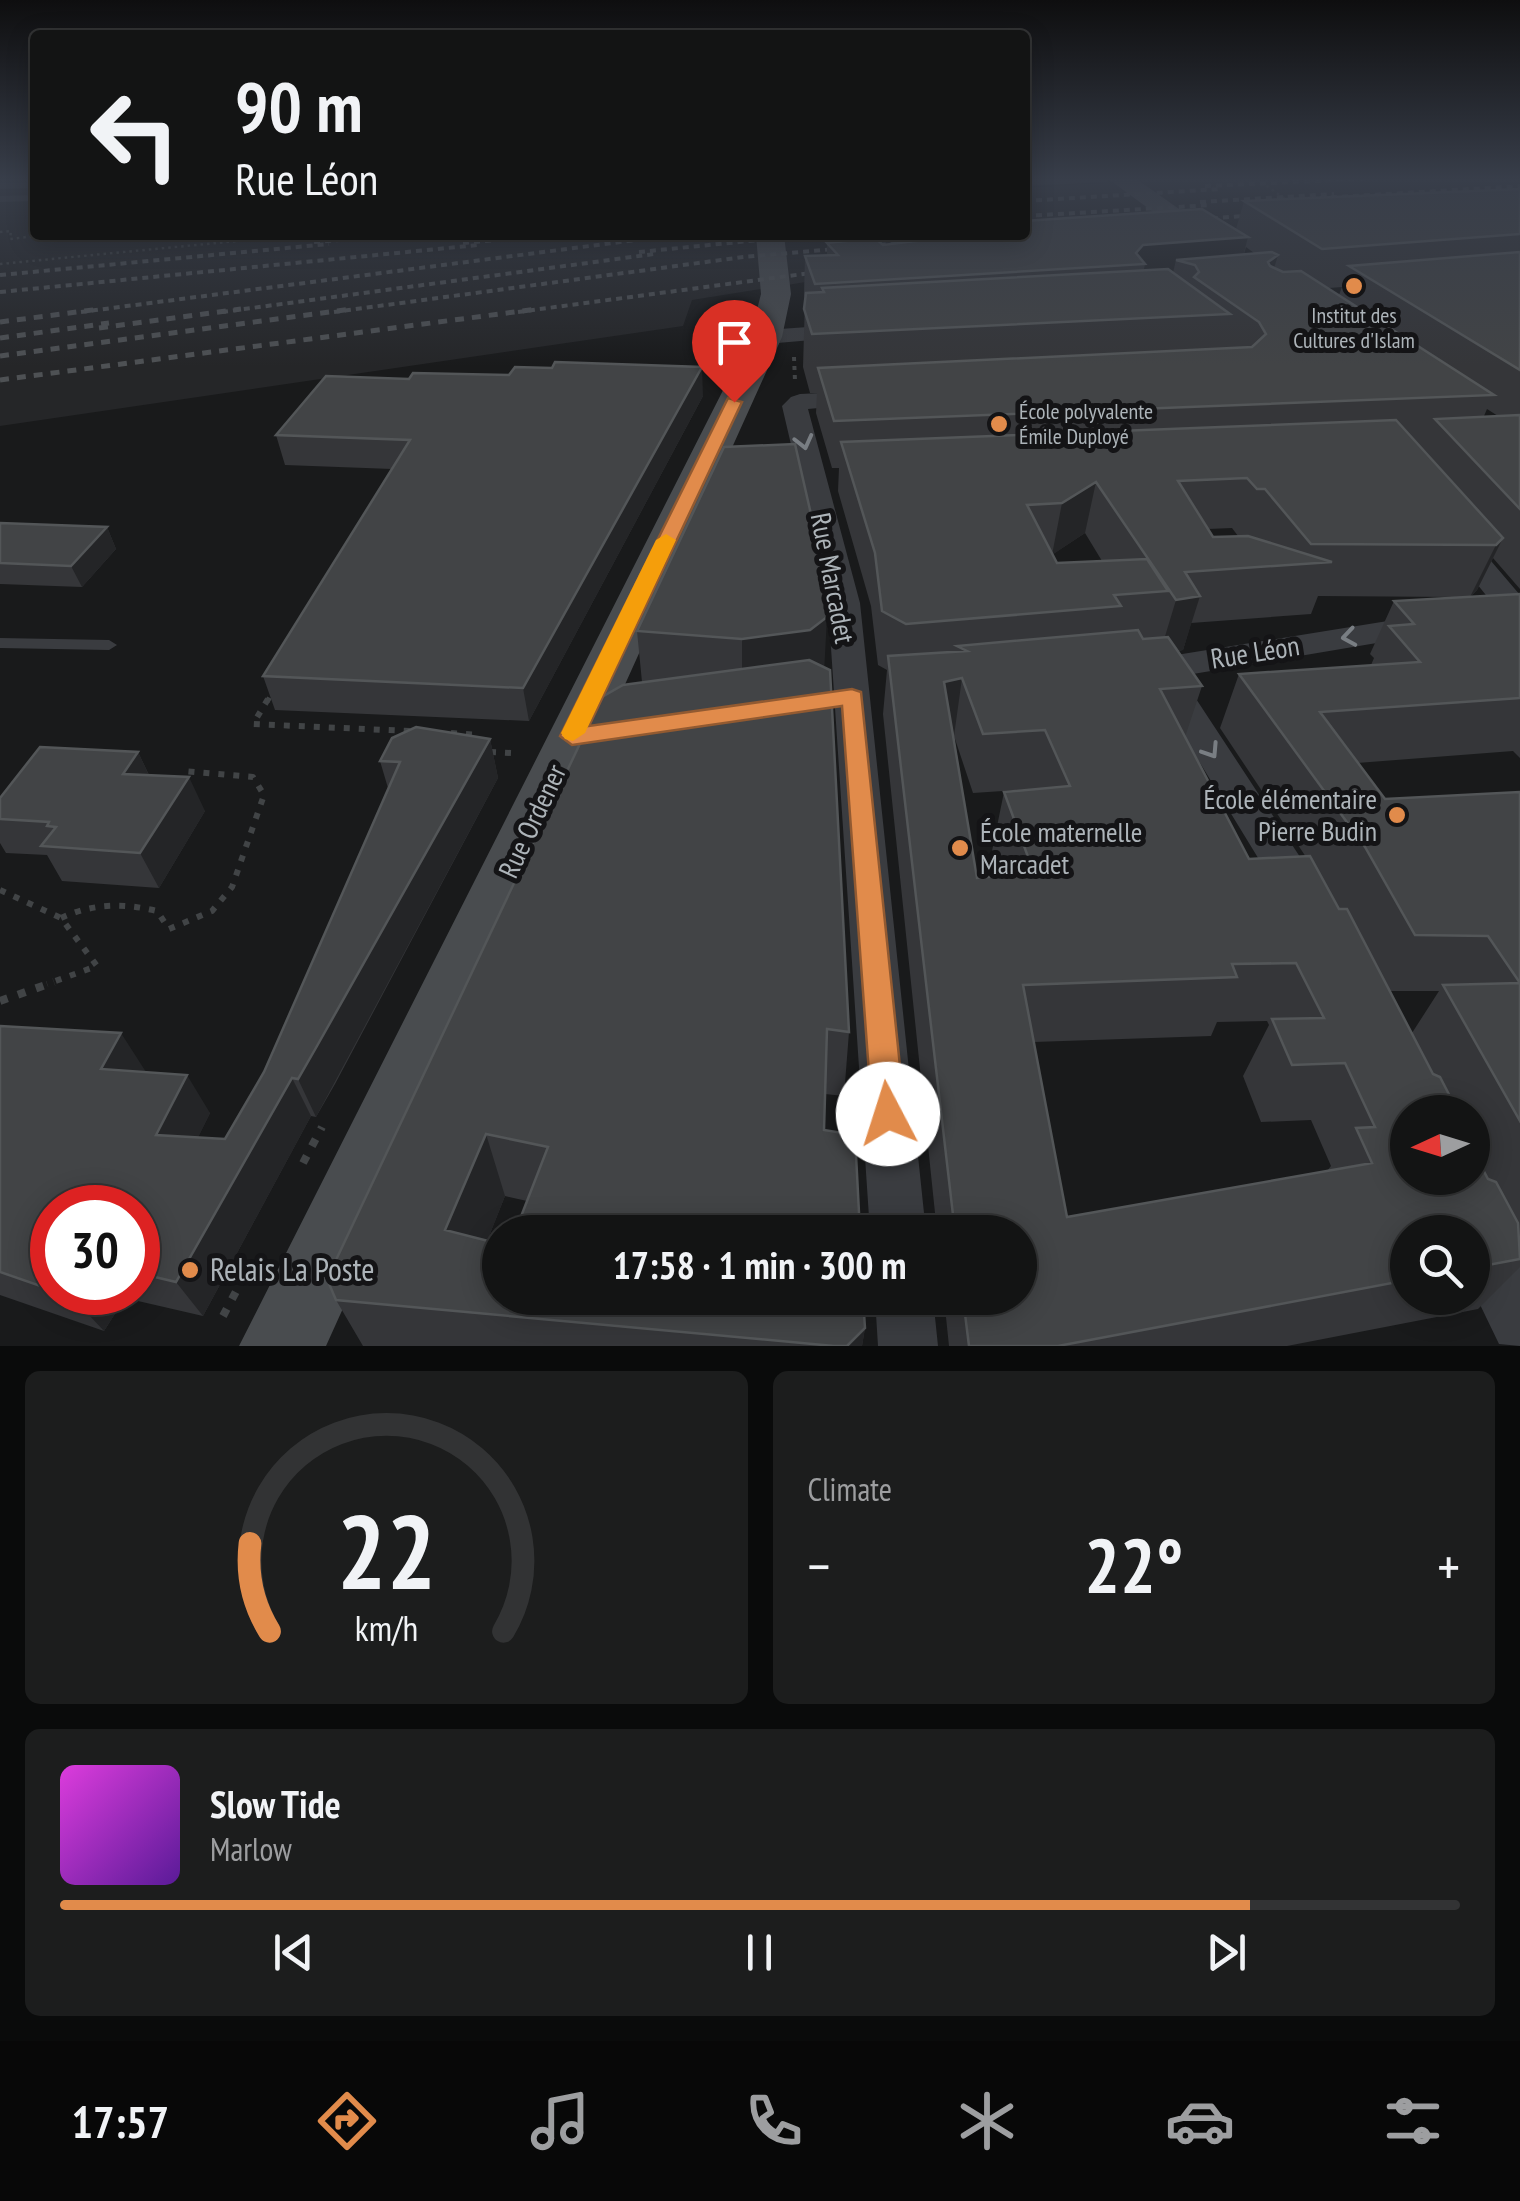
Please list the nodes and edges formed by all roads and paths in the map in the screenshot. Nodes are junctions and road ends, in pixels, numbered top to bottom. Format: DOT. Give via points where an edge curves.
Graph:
graph roads {
  1 [pos="240,241"];
  2 [pos="771,241"];
  3 [pos="1211,241"];
  4 [pos="0,264"];
  5 [pos="1244,264"];
  6 [pos="779,327"];
  7 [pos="872,330"];
  8 [pos="883,398"];
  9 [pos="796,403"];
  10 [pos="1443,524"];
  11 [pos="1518,612"];
  12 [pos="0,643"];
  13 [pos="109,645"];
  14 [pos="1158,669"];
  15 [pos="1098,676"];
  16 [pos="273,691"];
  17 [pos="422,732"];
  18 [pos="441,733"];
  19 [pos="512,753"];
  20 [pos="184,771"];
  21 [pos="0,890"];
  22 [pos="61,918"];
  23 [pos="1326,936"];
  24 [pos="0,1002"];
  25 [pos="322,1127"];
  26 [pos="303,1163"];
  27 [pos="1456,1195"];
  28 [pos="897,1215"];
  29 [pos="247,1271"];
  30 [pos="905,1315"];
  31 [pos="224,1316"];
  32 [pos="1520,1323"];
  33 [pos="282,1346"];
  34 [pos="908,1346"];
  1 -- 4 [label="path"];
  2 -- 6 [label="main road"];
  3 -- 5 [label="main road"];
  6 -- 7 [label="street"];
  6 -- 9 [label="path"];
  6 -- 33 [label="main road, Rue Ordener" via="598,733"];
  8 -- 9 [label="street"];
  9 -- 28 [label="street, Rue Marcadet, one-way" via="844,604"];
  10 -- 11 [label="street"];
  11 -- 14 [label="street, Rue Léon, one-way"];
  12 -- 13 [label="lane"];
  14 -- 15 [label="street, Rue Léon"];
  14 -- 23 [label="street, one-way"];
  16 -- 17 [label="path" via="253,724"];
  18 -- 19 [label="path" via="478,735 474,749"];
  20 -- 22 [label="path" via="253,777 264,795 232,887 212,910 170,929 157,910 123,902 85,906"];
  21 -- 22 [label="path"];
  22 -- 24 [label="path" via="97,966"];
  25 -- 26 [label="path"];
  27 -- 32 [label="street"];
  29 -- 31 [label="path"];
  30 -- 34 [label="street"];
}
